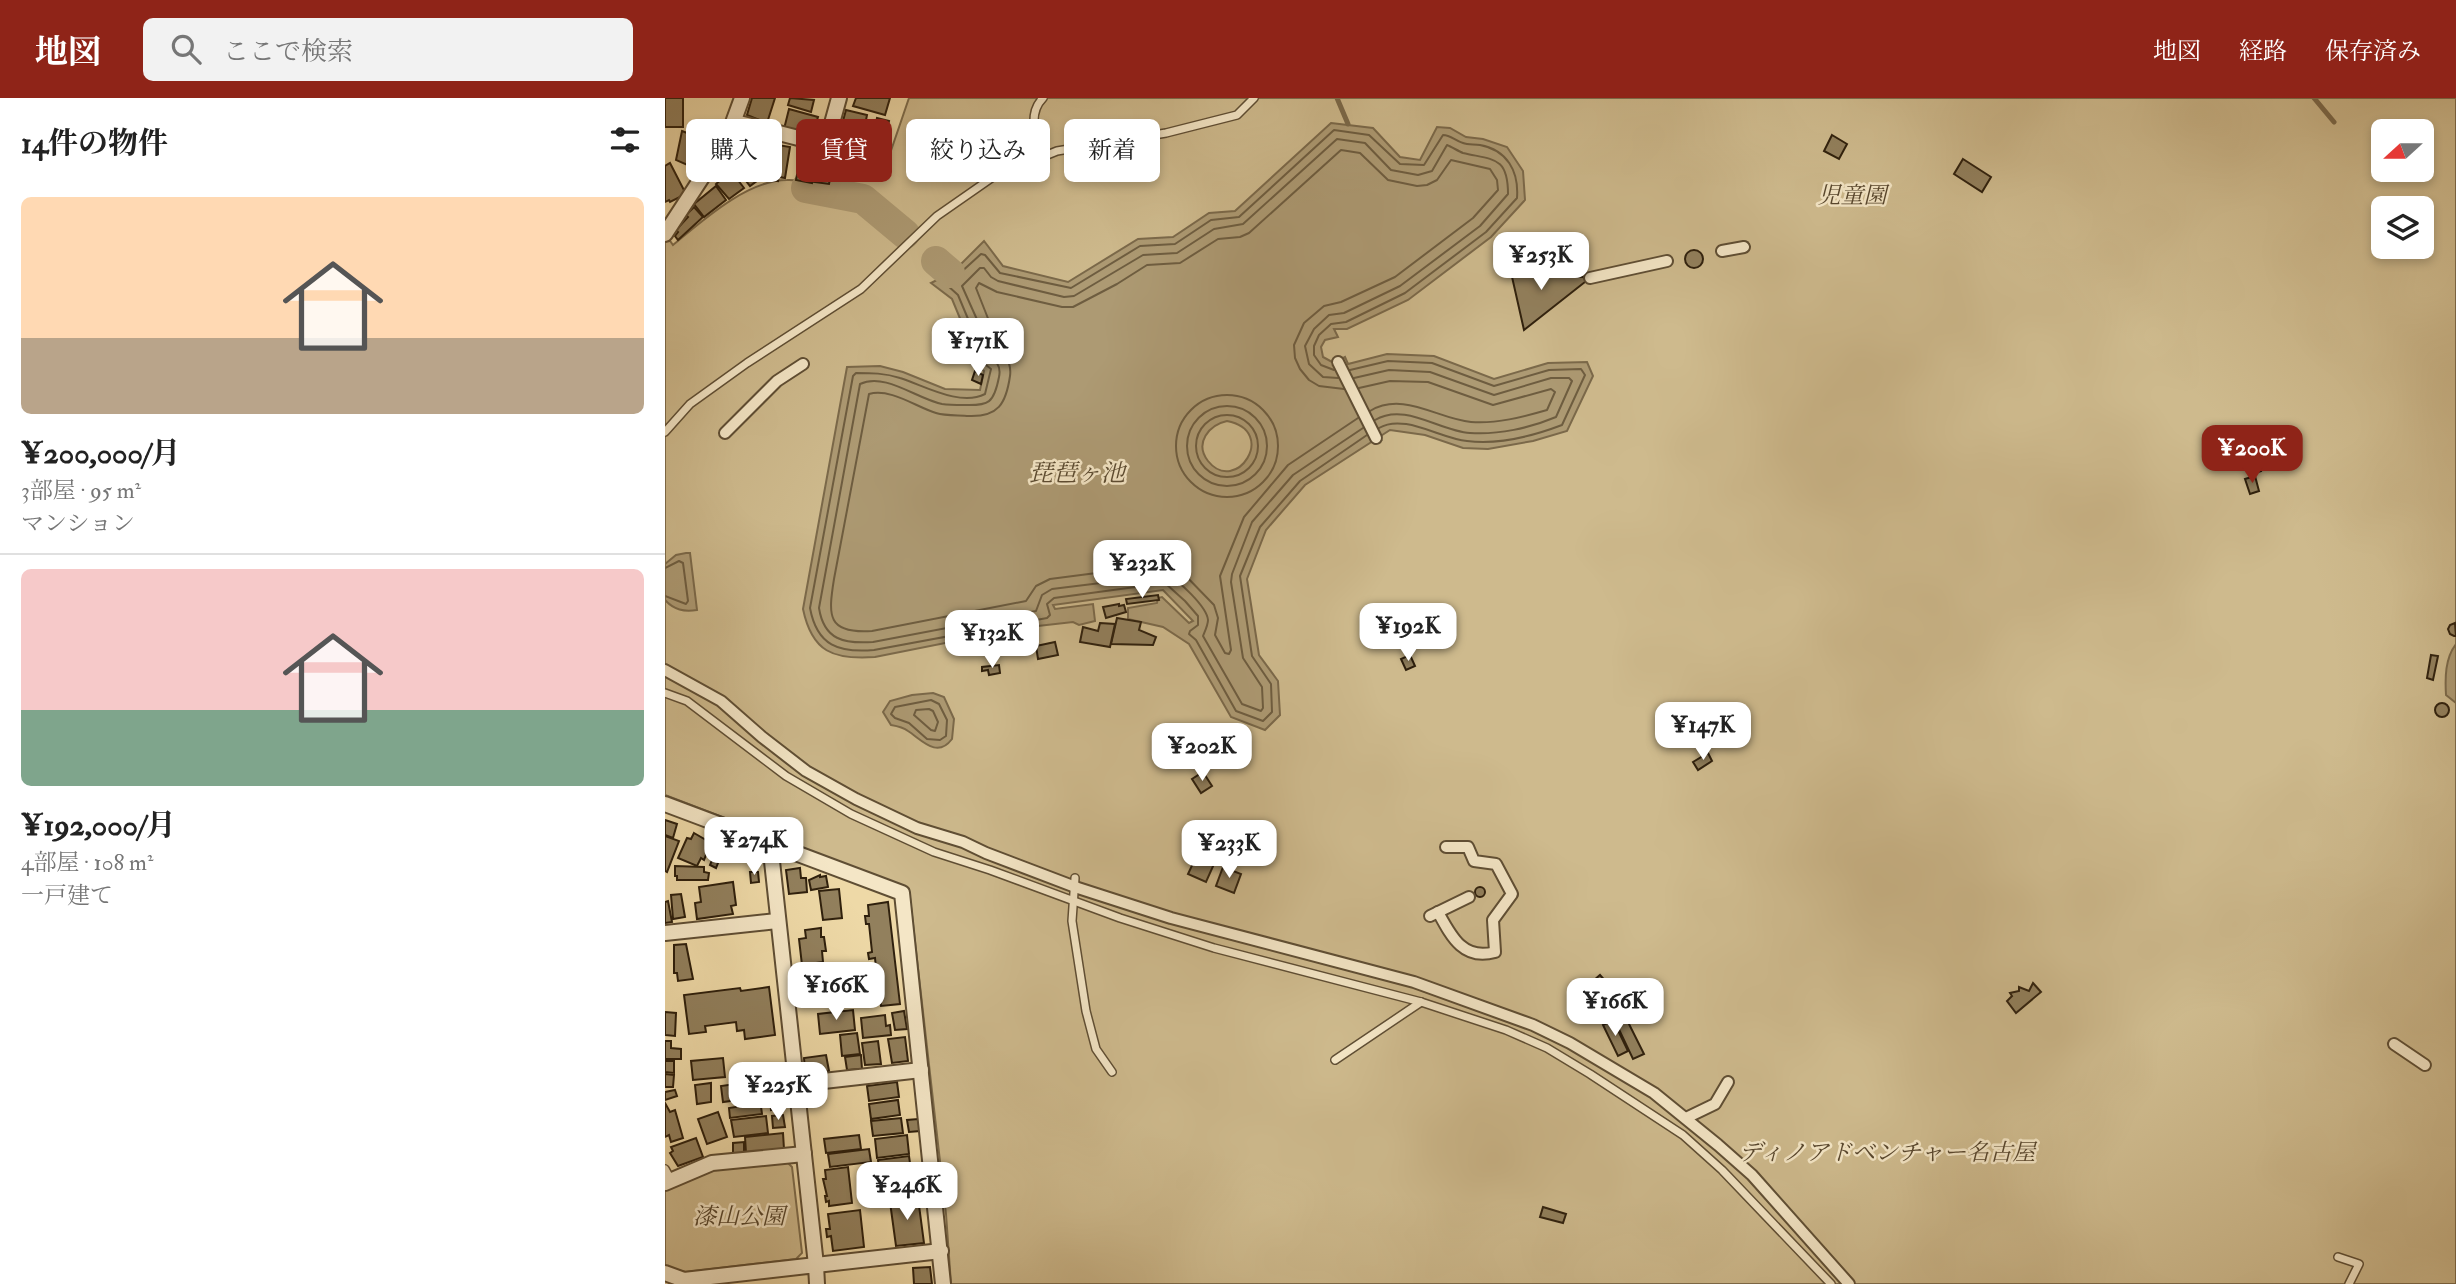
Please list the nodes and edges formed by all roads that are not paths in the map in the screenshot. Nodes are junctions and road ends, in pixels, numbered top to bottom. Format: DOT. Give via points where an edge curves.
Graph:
graph roads {
  1 [pos="742,98"];
  2 [pos="839,98"];
  3 [pos="1043,98"];
  4 [pos="1254,98"];
  5 [pos="736,119"];
  6 [pos="1033,119"];
  7 [pos="782,134"];
  8 [pos="1050,154"];
  9 [pos="699,182"];
  10 [pos="986,182"];
  11 [pos="665,233"];
  12 [pos="1744,247"];
  13 [pos="1722,251"];
  14 [pos="1667,261"];
  15 [pos="1590,278"];
  16 [pos="1338,362"];
  17 [pos="803,364"];
  18 [pos="665,432"];
  19 [pos="725,433"];
  20 [pos="1375,439"];
  21 [pos="665,670"];
  22 [pos="665,693"];
  23 [pos="665,804"];
  24 [pos="971,843"];
  25 [pos="770,844"];
  26 [pos="1446,847"];
  27 [pos="965,862"];
  28 [pos="1075,882"];
  29 [pos="1469,897"];
  30 [pos="1073,901"];
  31 [pos="777,921"];
  32 [pos="665,933"];
  33 [pos="1421,1002"];
  34 [pos="2393,1044"];
  35 [pos="1335,1060"];
  36 [pos="2425,1065"];
  37 [pos="921,1070"];
  38 [pos="1112,1072"];
  39 [pos="1728,1082"];
  40 [pos="797,1084"];
  41 [pos="1686,1118"];
  42 [pos="804,1154"];
  43 [pos="667,1177"];
  44 [pos="941,1251"];
  45 [pos="2338,1256"];
  46 [pos="816,1265"];
  47 [pos="665,1273"];
  48 [pos="684,1282"];
  49 [pos="817,1284"];
  50 [pos="943,1284"];
  51 [pos="1831,1284"];
  52 [pos="1849,1284"];
  53 [pos="2349,1284"];
  1 -- 5 [label="street"];
  2 -- 7 [label="street" via="826,145"];
  3 -- 6 [label="lane"];
  4 -- 8 [label="lane" via="1237,115"];
  9 -- 11 [label="street"];
  10 -- 18 [label="lane" via="937,216 861,289 690,404"];
  12 -- 13 [label="street"];
  14 -- 15 [label="street"];
  16 -- 20 [label="street"];
  17 -- 19 [label="street" via="777,381"];
  21 -- 24 [label="street" via="721,701 806,771 917,828"];
  22 -- 27 [label="lane" via="687,701 786,776 851,814"];
  23 -- 25 [label="street"];
  24 -- 27 [label="lane"];
  24 -- 28 [label="street"];
  25 -- 31 [label="street"];
  25 -- 37 [label="street" via="902,893"];
  26 -- 29 [label="street" via="1468,847 1474,861 1496,864 1512,894 1493,920 1495,952 1483,956 1468,950 1453,940 1434,914"];
  27 -- 30 [label="lane"];
  28 -- 30 [label="lane"];
  28 -- 41 [label="street" via="1171,918 1480,1004 1570,1043 1654,1093"];
  30 -- 33 [label="lane" via="1214,948"];
  30 -- 38 [label="lane" via="1086,1011 1096,1049"];
  31 -- 32 [label="street"];
  31 -- 40 [label="street"];
  33 -- 35 [label="lane"];
  33 -- 51 [label="lane" via="1547,1048 1647,1110 1722,1170"];
  34 -- 36 [label="street"];
  37 -- 40 [label="street"];
  37 -- 44 [label="street"];
  39 -- 41 [label="street" via="1715,1104"];
  40 -- 42 [label="street"];
  41 -- 52 [label="street" via="1752,1175"];
  42 -- 43 [label="street" via="712,1163"];
  42 -- 46 [label="street"];
  44 -- 46 [label="street"];
  44 -- 50 [label="street"];
  45 -- 53 [label="lane" via="2359,1265"];
  46 -- 48 [label="street"];
  46 -- 49 [label="street"];
  47 -- 48 [label="street"];
}
